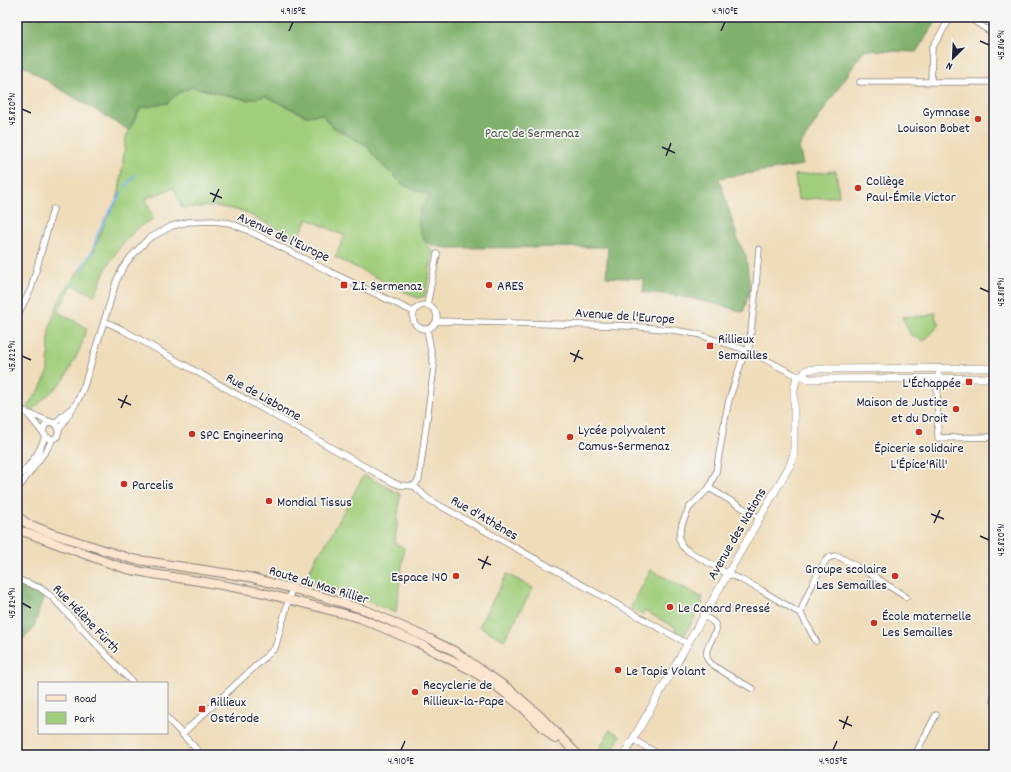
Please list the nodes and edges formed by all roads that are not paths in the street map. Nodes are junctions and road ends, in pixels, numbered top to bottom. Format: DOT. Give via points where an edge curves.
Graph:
graph roads {
  1 [pos="952,17"];
  2 [pos="968,17"];
  3 [pos="994,34"];
  4 [pos="860,82"];
  5 [pos="931,82"];
  6 [pos="994,82"];
  7 [pos="53,209"];
  8 [pos="759,249"];
  9 [pos="437,254"];
  10 [pos="427,305"];
  11 [pos="414,312"];
  12 [pos="17,316"];
  13 [pos="104,321"];
  14 [pos="437,321"];
  15 [pos="427,329"];
  16 [pos="746,351"];
  17 [pos="939,368"];
  18 [pos="994,368"];
  19 [pos="800,376"];
  20 [pos="994,378"];
  21 [pos="939,379"];
  22 [pos="78,400"];
  23 [pos="17,406"];
  24 [pos="26,412"];
  25 [pos="53,423"];
  26 [pos="60,430"];
  27 [pos="44,435"];
  28 [pos="994,438"];
  29 [pos="53,439"];
  30 [pos="17,479"];
  31 [pos="414,486"];
  32 [pos="709,488"];
  33 [pos="17,490"];
  34 [pos="17,516"];
  35 [pos="760,518"];
  36 [pos="17,530"];
  37 [pos="728,574"];
  38 [pos="17,579"];
  39 [pos="292,588"];
  40 [pos="906,597"];
  41 [pos="290,600"];
  42 [pos="801,614"];
  43 [pos="704,616"];
  44 [pos="816,641"];
  45 [pos="688,644"];
  46 [pos="133,682"];
  47 [pos="753,689"];
  48 [pos="936,715"];
  49 [pos="168,719"];
  50 [pos="182,734"];
  51 [pos="634,740"];
  52 [pos="657,754"];
  53 [pos="202,755"];
  54 [pos="572,755"];
  55 [pos="578,755"];
  56 [pos="624,755"];
  57 [pos="915,755"];
  1 -- 5 [label="street" via="932,48"];
  2 -- 3 [label="street"];
  4 -- 5 [label="street"];
  5 -- 6 [label="street"];
  7 -- 12 [label="street" via="31,289"];
  8 -- 16 [label="street" via="749,347"];
  9 -- 10 [label="street"];
  10 -- 11 [label="street" via="420,306"];
  10 -- 14 [label="street" via="434,309"];
  11 -- 13 [label="street, Avenue de l'Europe" via="249,231 230,223 214,221 188,222 172,226 138,248 119,275"];
  11 -- 15 [label="street" via="415,324"];
  13 -- 22 [label="street, Avenue de l'Europe"];
  13 -- 31 [label="street, Rue de Lisbonne" via="121,328 392,482"];
  14 -- 15 [label="street"];
  14 -- 16 [label="street, Avenue de l'Europe" via="658,328 697,334"];
  15 -- 31 [label="street" via="434,367 419,479"];
  16 -- 19 [label="street, Avenue de l'Europe"];
  16 -- 32 [label="street" via="729,400 716,472"];
  17 -- 18 [label="street"];
  17 -- 19 [label="street" via="816,369 806,370"];
  17 -- 21 [label="street"];
  19 -- 21 [label="street, Avenue de l'Europe" via="808,379"];
  19 -- 35 [label="street, Avenue des Nations" via="794,389 794,453 790,465"];
  20 -- 21 [label="street, Avenue de l'Europe"];
  21 -- 28 [label="street" via="938,438"];
  22 -- 25 [label="street, Avenue de l'Europe"];
  22 -- 26 [label="street, Avenue de l'Europe"];
  23 -- 24 [label="street"];
  24 -- 25 [label="street"];
  24 -- 27 [label="street"];
  25 -- 26 [label="street"];
  25 -- 27 [label="street" via="44,427"];
  26 -- 29 [label="street" via="59,435"];
  27 -- 29 [label="street" via="48,439"];
  27 -- 30 [label="street" via="36,457"];
  29 -- 33 [label="street"];
  31 -- 45 [label="street, Rue d'Athènes" via="428,499"];
  32 -- 35 [label="street"];
  32 -- 37 [label="street" via="689,508 679,538 682,546"];
  34 -- 39 [label="main road, Route du Mas Rillier" via="28,524 51,533 132,559 249,577"];
  35 -- 37 [label="street, Avenue des Nations"];
  36 -- 41 [label="main road, Route du Mas Rillier" via="127,569 260,592"];
  37 -- 42 [label="street" via="747,582"];
  37 -- 43 [label="street, Avenue des Nations"];
  38 -- 46 [label="street, Rue Hélène Fürth" via="40,588 52,597"];
  39 -- 41 [label="street"];
  39 -- 55 [label="main road, Route du Mas Rillier" via="368,611 456,652 509,689"];
  40 -- 42 [label="street" via="872,574 838,556 827,559 803,603"];
  41 -- 50 [label="street" via="275,648"];
  41 -- 54 [label="main road, Route du Mas Rillier" via="360,618 416,642 471,670 495,685 523,708"];
  42 -- 44 [label="street"];
  43 -- 45 [label="street, Avenue des Nations"];
  43 -- 47 [label="street" via="715,623 717,631 707,648 709,662"];
  45 -- 51 [label="street, Avenue des Nations"];
  48 -- 57 [label="street"];
  49 -- 50 [label="street"];
  50 -- 53 [label="street"];
  51 -- 52 [label="street"];
  51 -- 56 [label="street, Avenue des Nations"];
}
